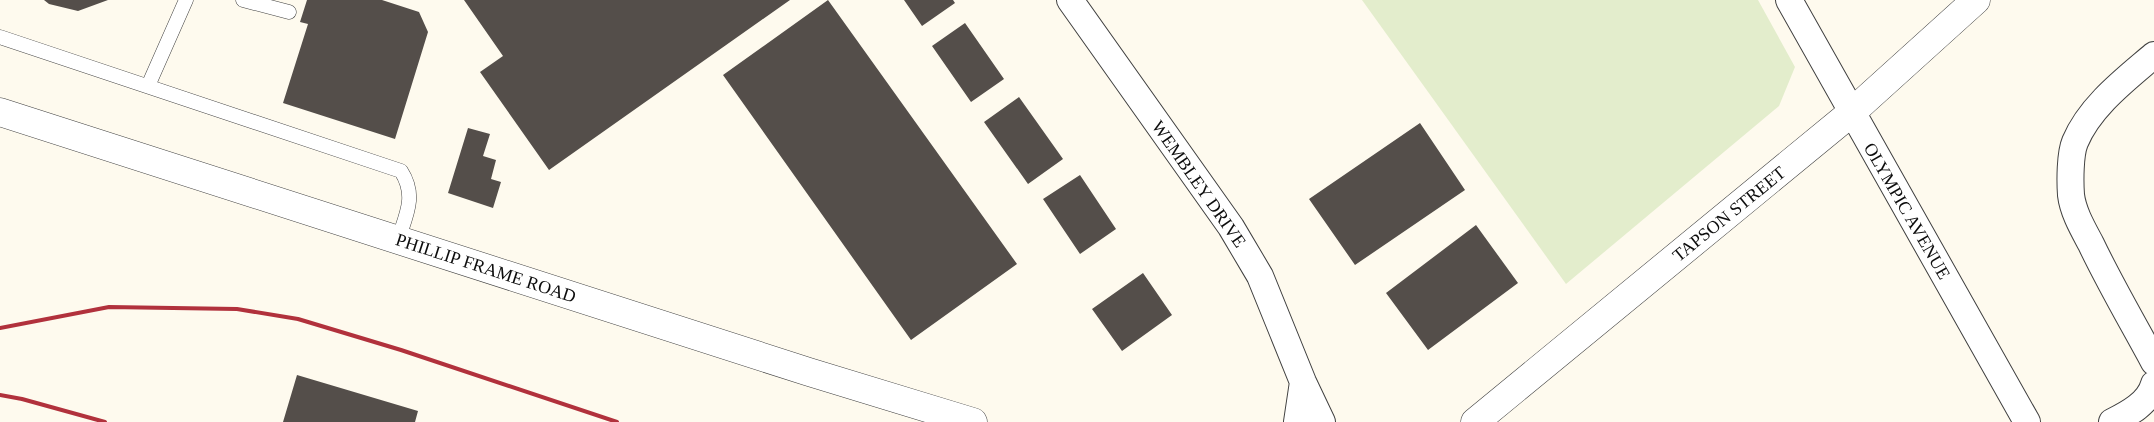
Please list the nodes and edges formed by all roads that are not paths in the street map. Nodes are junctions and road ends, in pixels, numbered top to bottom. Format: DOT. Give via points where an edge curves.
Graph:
graph roads {
  1 [pos="186,0"];
  2 [pos="243,0"];
  3 [pos="1070,0"];
  4 [pos="1789,0"];
  5 [pos="1976,0"];
  6 [pos="289,12"];
  7 [pos="0,37"];
  8 [pos="2154,55"];
  9 [pos="148,86"];
  10 [pos="0,112"];
  11 [pos="1851,114"];
  12 [pos="398,240"];
  13 [pos="2154,362"];
  14 [pos="1303,382"];
  15 [pos="2154,384"];
  16 [pos="973,422"];
  17 [pos="1297,422"];
  18 [pos="1322,422"];
  19 [pos="1476,422"];
  20 [pos="2027,422"];
  21 [pos="2112,422"];
  1 -- 9 [label="lane"];
  2 -- 6 [label="lane"];
  3 -- 14 [label="street, WEMBLEY DRIVE" via="1231,227 1260,276"];
  4 -- 11 [label="street, OLYMPIC AVENUE"];
  5 -- 11 [label="street, TAPSON STREET"];
  7 -- 9 [label="lane"];
  8 -- 13 [label="street" via="2123,81 2089,117 2075,143 2071,195 2097,258"];
  9 -- 12 [label="lane" via="401,171 410,194"];
  10 -- 12 [label="street, PHILLIP FRAME ROAD"];
  11 -- 19 [label="street, TAPSON STREET"];
  11 -- 20 [label="street, OLYMPIC AVENUE"];
  12 -- 16 [label="street, PHILLIP FRAME ROAD"];
  14 -- 17 [label="street"];
  14 -- 18 [label="street, WEMBLEY DRIVE"];
  15 -- 21 [label="street" via="2140,405"];
}
